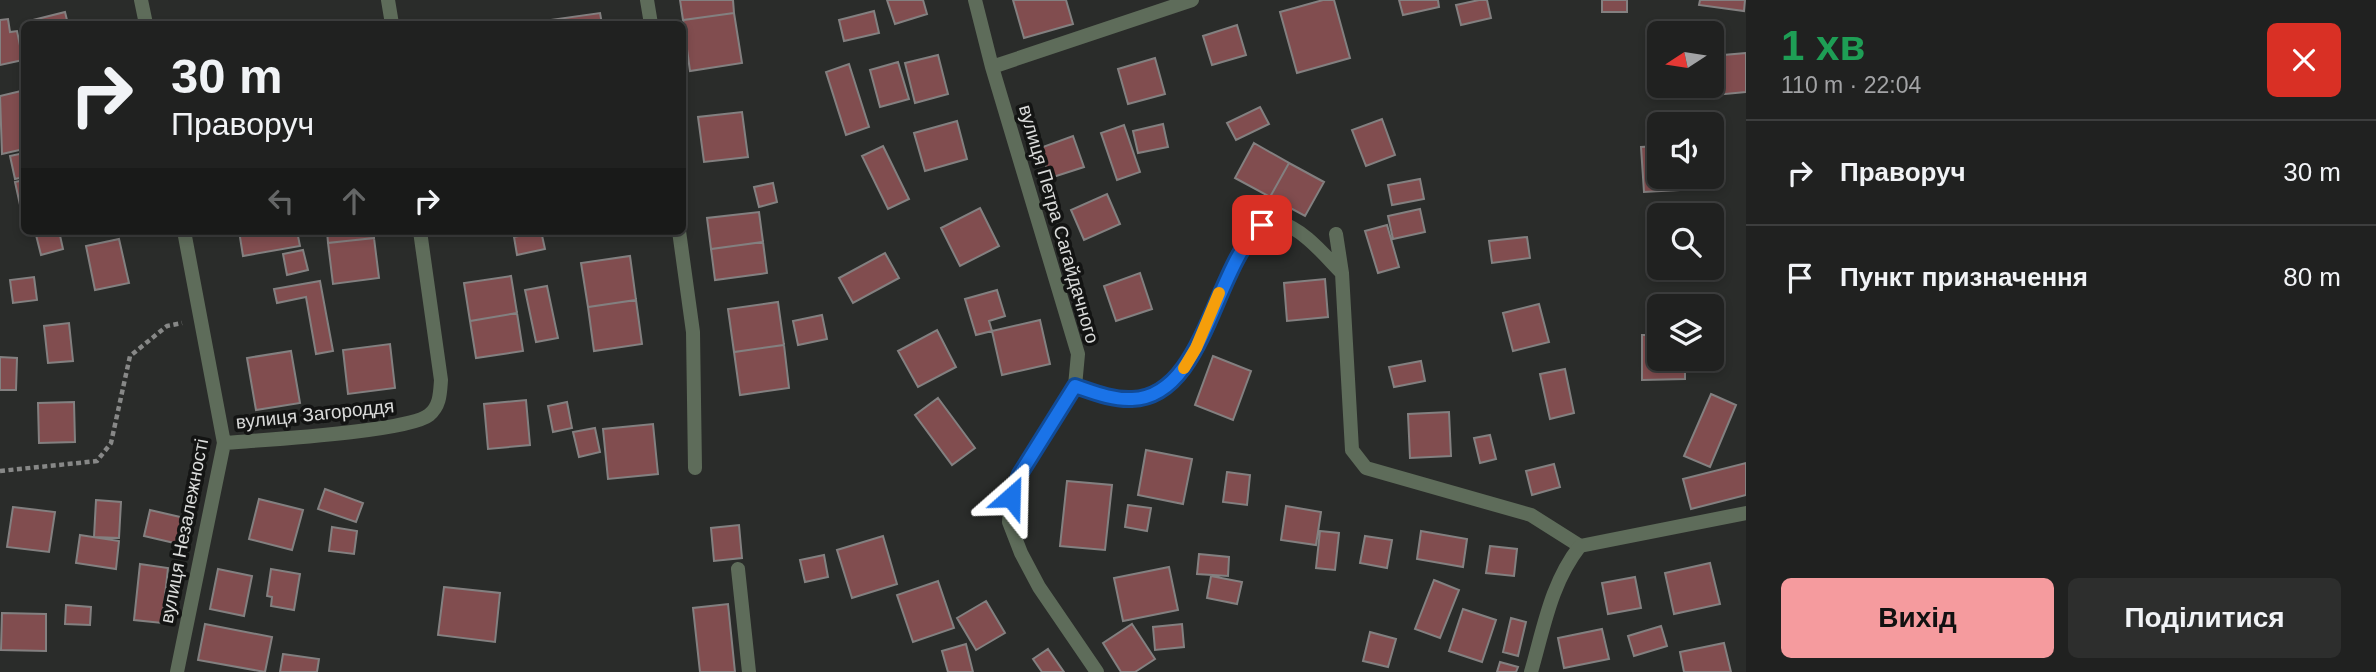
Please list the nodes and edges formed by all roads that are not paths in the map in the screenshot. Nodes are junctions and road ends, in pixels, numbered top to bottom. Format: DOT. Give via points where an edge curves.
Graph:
graph roads {
  1 [pos="141,0"];
  2 [pos="388,0"];
  3 [pos="647,0"];
  4 [pos="975,0"];
  5 [pos="1192,0"];
  6 [pos="145,21"];
  7 [pos="391,21"];
  8 [pos="650,21"];
  9 [pos="992,66"];
  10 [pos="1336,234"];
  11 [pos="185,235"];
  12 [pos="421,235"];
  13 [pos="680,235"];
  14 [pos="1342,273"];
  15 [pos="1075,386"];
  16 [pos="224,443"];
  17 [pos="695,468"];
  18 [pos="1746,513"];
  19 [pos="1580,546"];
  20 [pos="738,569"];
  21 [pos="177,672"];
  22 [pos="749,672"];
  23 [pos="1097,672"];
  24 [pos="1531,672"];
  1 -- 6 [label="street"];
  2 -- 7 [label="street"];
  3 -- 8 [label="street"];
  4 -- 9 [label="street, вулиця Петра Сагайдачного"];
  5 -- 9 [label="street"];
  9 -- 15 [label="street, вулиця Петра Сагайдачного" via="1076,341"];
  10 -- 14 [label="street"];
  11 -- 16 [label="street, вулиця Незалежності"];
  12 -- 16 [label="street, вулиця Загороддя" via="441,380 439,403 430,414 419,421 384,427"];
  13 -- 17 [label="street" via="693,332"];
  14 -- 15 [label="street" via="1296,230 1278,223 1262,225 1236,256 1196,348 1167,386 1136,399"];
  14 -- 19 [label="street" via="1356,459 1366,468 1531,515"];
  15 -- 23 [label="street" via="1020,474 1011,497 1009,522 1039,587"];
  16 -- 21 [label="street, вулиця Незалежності"];
  18 -- 19 [label="street"];
  19 -- 24 [label="street" via="1554,587"];
  20 -- 22 [label="street"];
}
